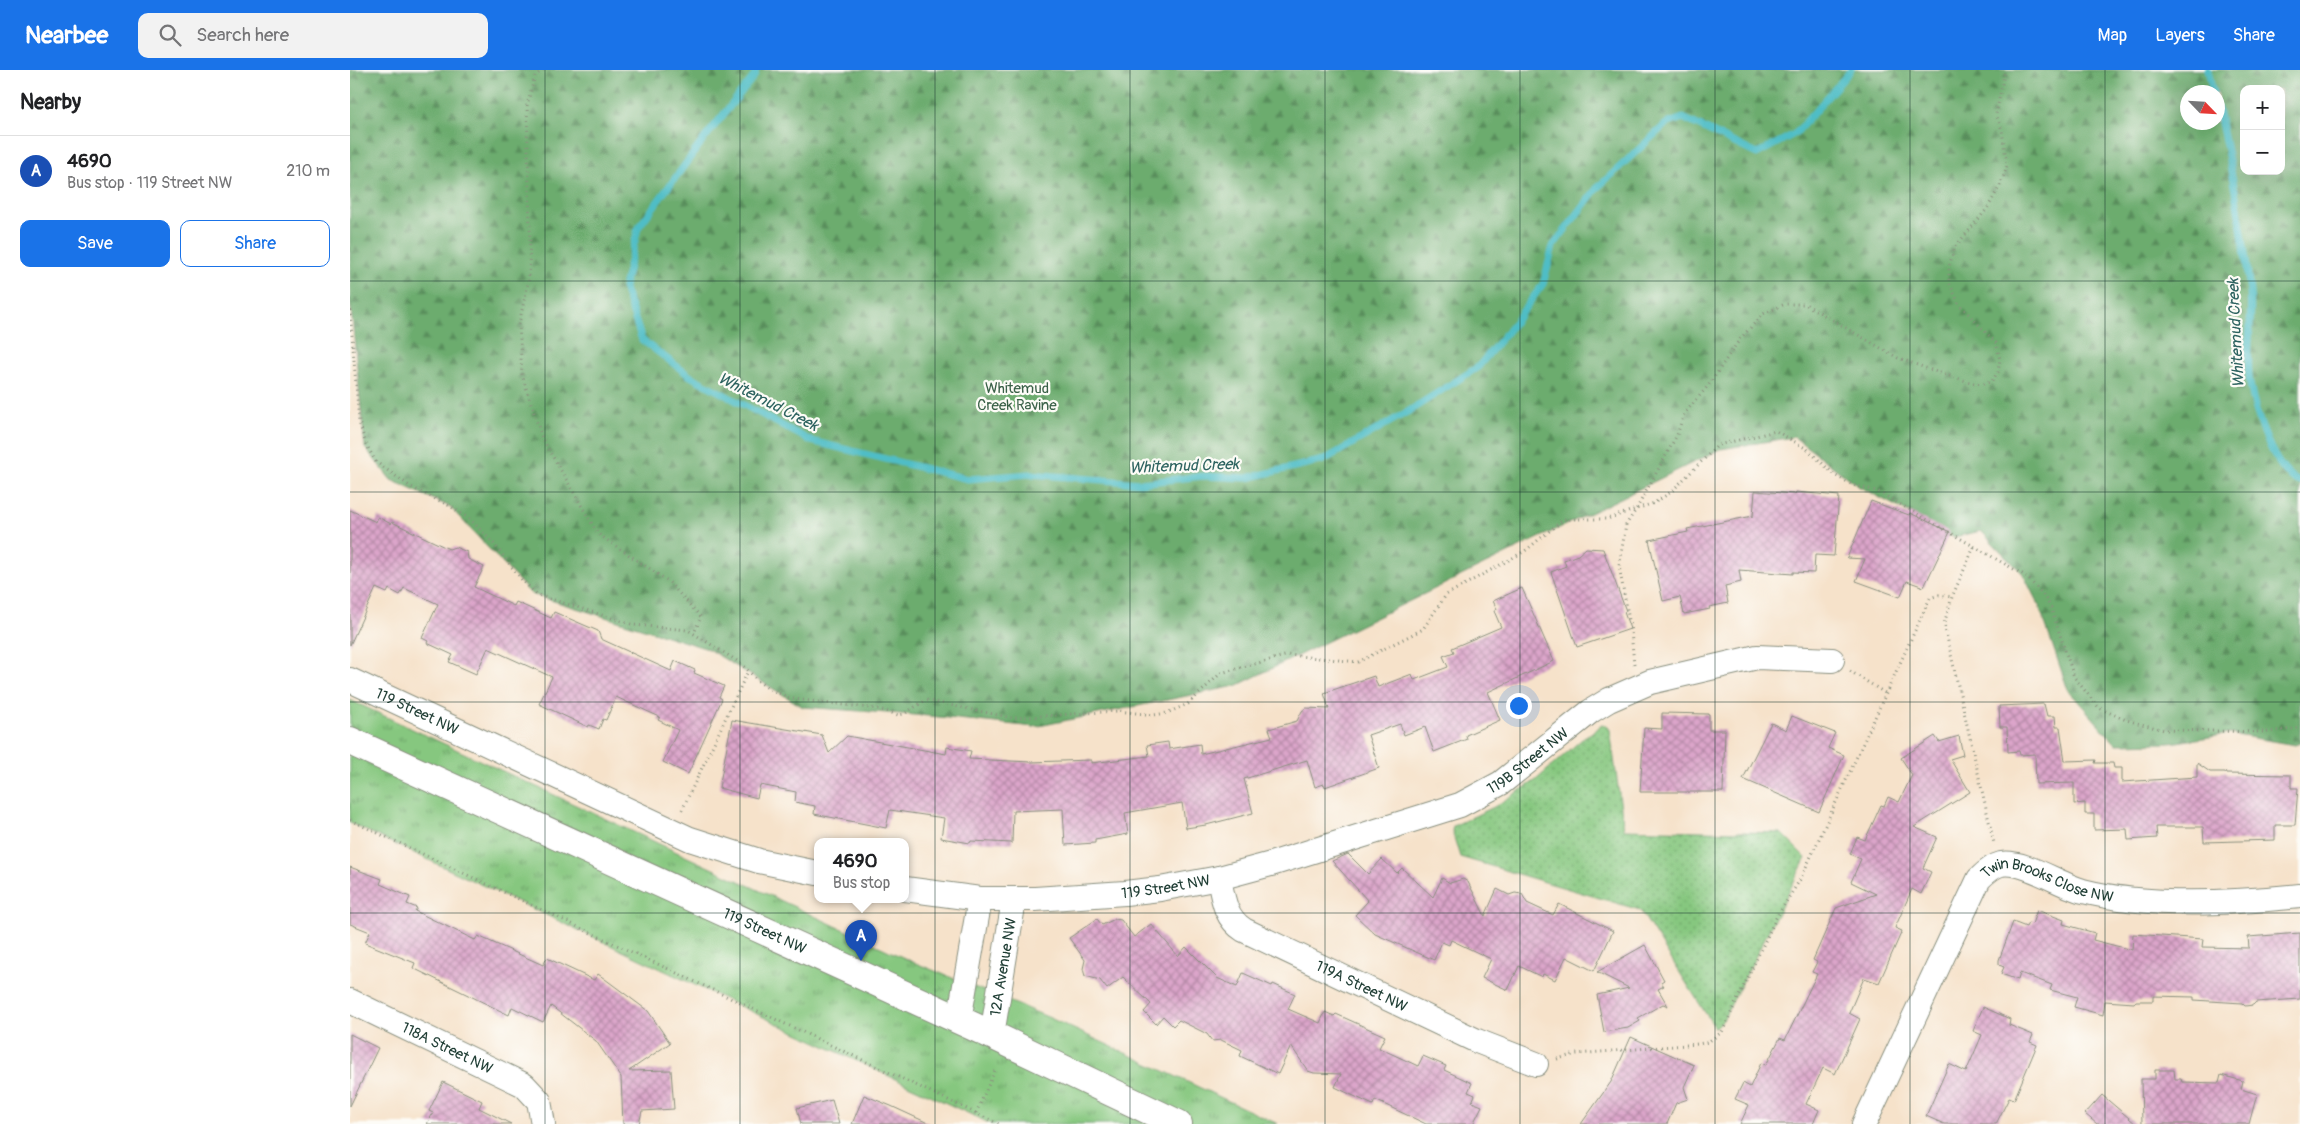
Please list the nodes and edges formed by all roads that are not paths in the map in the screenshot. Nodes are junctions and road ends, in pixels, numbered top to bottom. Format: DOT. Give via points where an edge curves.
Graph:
graph roads {
  1 [pos="1832,660"];
  2 [pos="350,680"];
  3 [pos="350,741"];
  4 [pos="814,872"];
  5 [pos="1219,878"];
  6 [pos="909,890"];
  7 [pos="2300,896"];
  8 [pos="980,899"];
  9 [pos="1014,900"];
  10 [pos="350,1001"];
  11 [pos="959,1020"];
  12 [pos="992,1035"];
  13 [pos="1536,1064"];
  14 [pos="543,1124"];
  15 [pos="1178,1124"];
  16 [pos="1864,1124"];
  1 -- 5 [label="street, 119B Street NW" via="1757,657 1650,682 1591,711 1501,783 1460,805"];
  2 -- 4 [label="street, 119 Street NW" via="690,839 760,861"];
  3 -- 11 [label="street, 119 Street NW"];
  5 -- 9 [label="street, 119 Street NW" via="1125,893"];
  5 -- 13 [label="street, 119A Street NW" via="1227,912 1244,930 1477,1041"];
  6 -- 8 [label="street, 119 Street NW"];
  7 -- 16 [label="street, Twin Brooks Close NW" via="2217,902 2136,899 2083,891 2020,866 1999,864 1979,879"];
  8 -- 9 [label="street, 119 Street NW"];
  8 -- 11 [label="street"];
  9 -- 12 [label="street, 12A Avenue NW"];
  10 -- 14 [label="street, 118A Street NW" via="524,1085 539,1101"];
  11 -- 12 [label="street, 119 Street NW"];
  12 -- 15 [label="street, 119 Street NW"];
}
